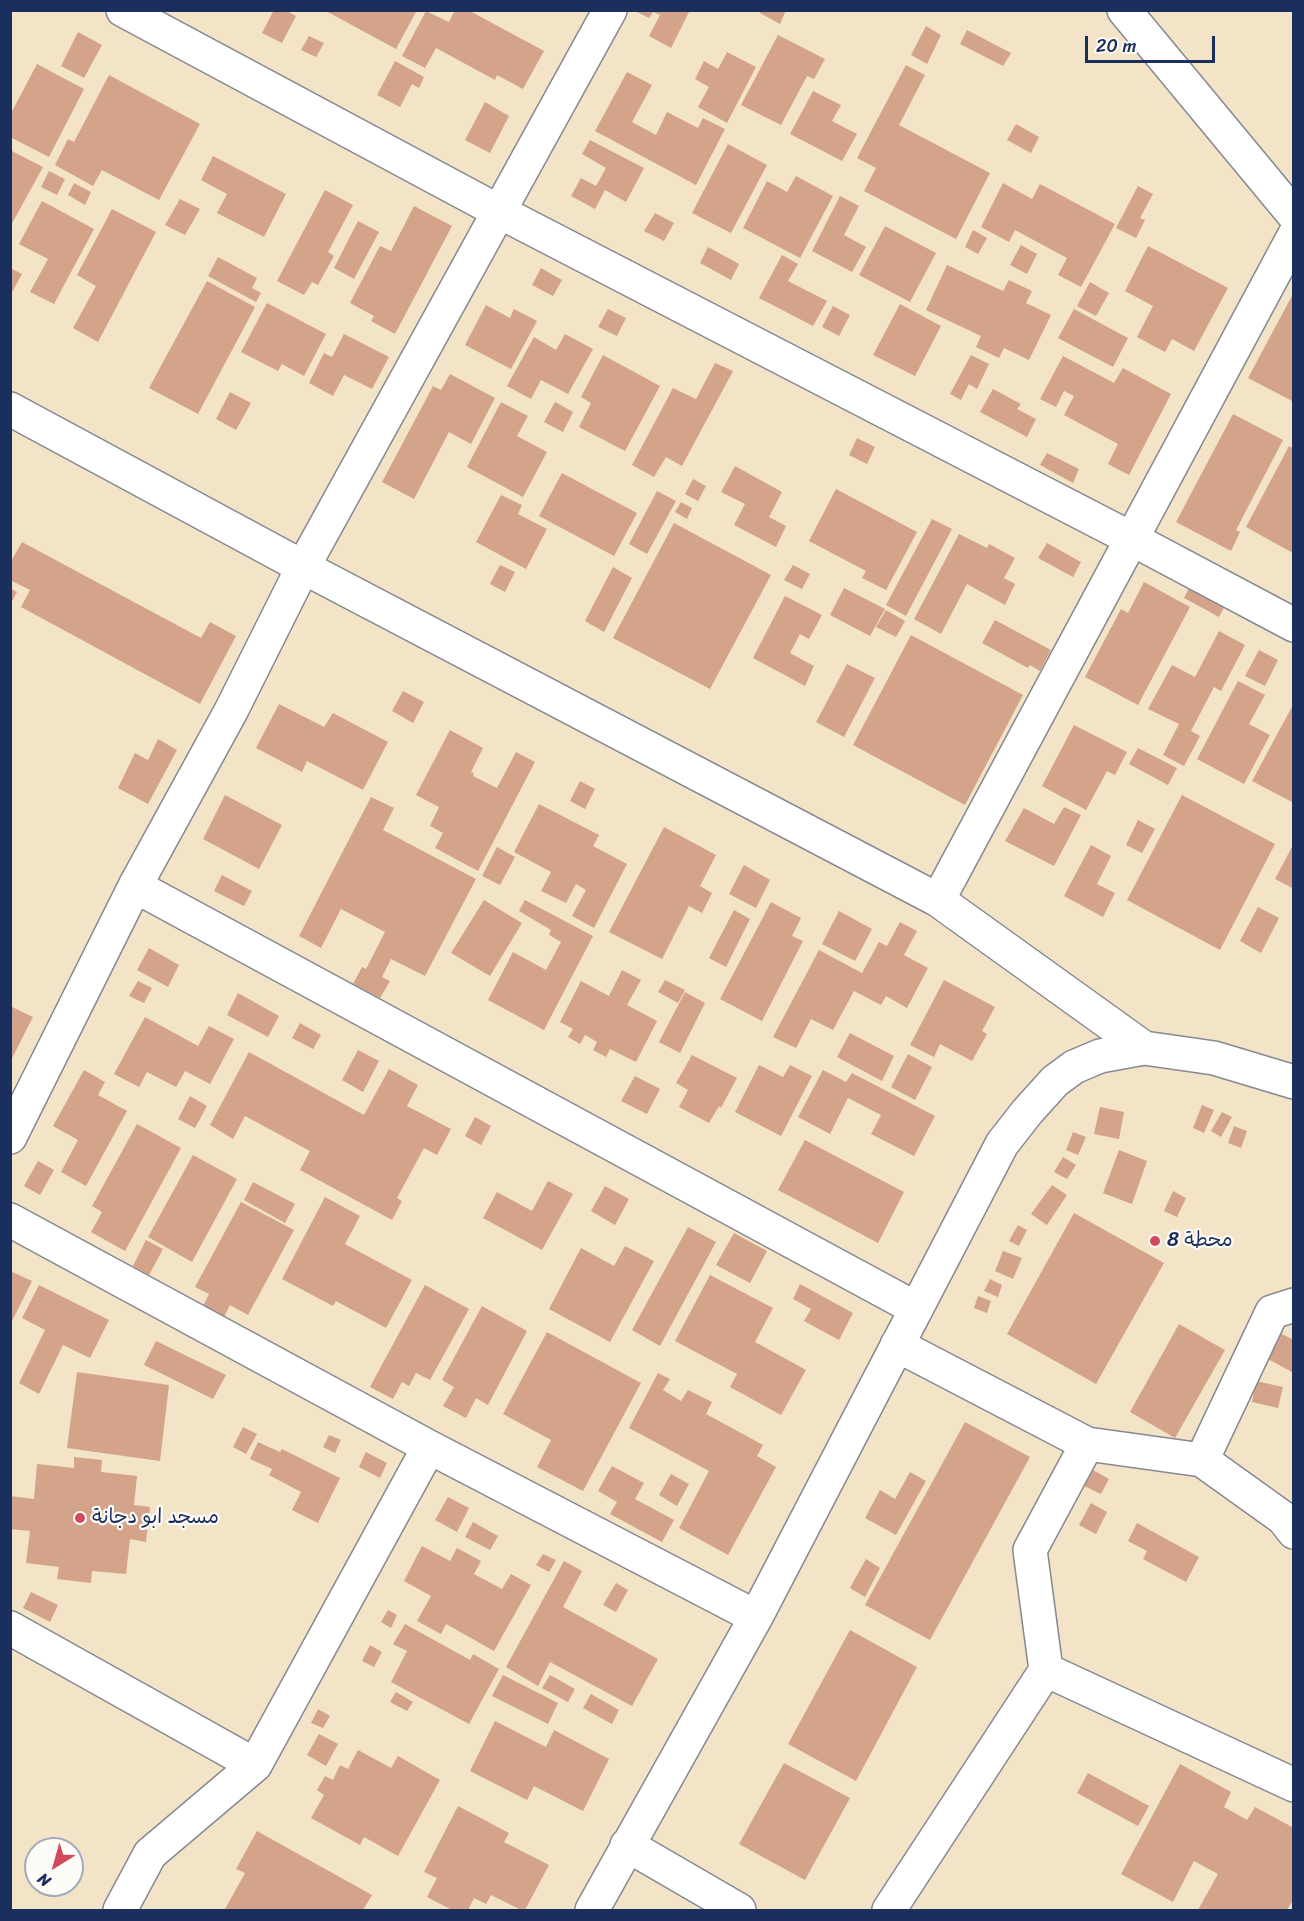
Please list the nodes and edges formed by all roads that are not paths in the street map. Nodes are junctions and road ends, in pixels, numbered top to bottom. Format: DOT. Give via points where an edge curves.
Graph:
graph roads {
  1 [pos="123,10"];
  2 [pos="610,10"];
  3 [pos="1124,10"];
  4 [pos="498,211"];
  5 [pos="1293,215"];
  6 [pos="1293,236"];
  7 [pos="10,409"];
  8 [pos="1132,539"];
  9 [pos="303,567"];
  10 [pos="1293,625"];
  11 [pos="135,886"];
  12 [pos="938,900"];
  13 [pos="1144,1048"];
  14 [pos="1293,1082"];
  15 [pos="10,1137"];
  16 [pos="10,1220"];
  17 [pos="1293,1305"];
  18 [pos="915,1308"];
  19 [pos="897,1345"];
  20 [pos="1087,1444"];
  21 [pos="429,1447"];
  22 [pos="1202,1460"];
  23 [pos="1293,1532"];
  24 [pos="756,1617"];
  25 [pos="10,1628"];
  26 [pos="1046,1670"];
  27 [pos="255,1765"];
  28 [pos="1293,1785"];
  29 [pos="627,1845"];
  30 [pos="120,1911"];
  31 [pos="592,1911"];
  32 [pos="739,1911"];
  33 [pos="889,1911"];
  1 -- 4 [label="street"];
  2 -- 4 [label="street"];
  3 -- 5 [label="street"];
  4 -- 8 [label="street"];
  4 -- 9 [label="street"];
  6 -- 8 [label="street"];
  7 -- 9 [label="street"];
  8 -- 10 [label="street"];
  8 -- 12 [label="street"];
  9 -- 11 [label="street" via="231,711"];
  9 -- 12 [label="street"];
  11 -- 15 [label="street"];
  11 -- 18 [label="street"];
  12 -- 13 [label="street"];
  13 -- 14 [label="street" via="1214,1058"];
  13 -- 18 [label="street" via="1100,1056 1074,1067 1055,1081 1027,1112 1002,1144"];
  16 -- 21 [label="street"];
  17 -- 22 [label="street" via="1272,1312"];
  18 -- 19 [label="street"];
  19 -- 20 [label="street"];
  19 -- 24 [label="street"];
  20 -- 22 [label="street"];
  20 -- 26 [label="street" via="1030,1550"];
  21 -- 24 [label="street"];
  21 -- 27 [label="street"];
  22 -- 23 [label="street" via="1283,1518"];
  24 -- 29 [label="street"];
  25 -- 27 [label="street"];
  26 -- 28 [label="street"];
  26 -- 33 [label="street"];
  27 -- 30 [label="street" via="150,1854"];
  29 -- 31 [label="street"];
  29 -- 32 [label="street"];
}
